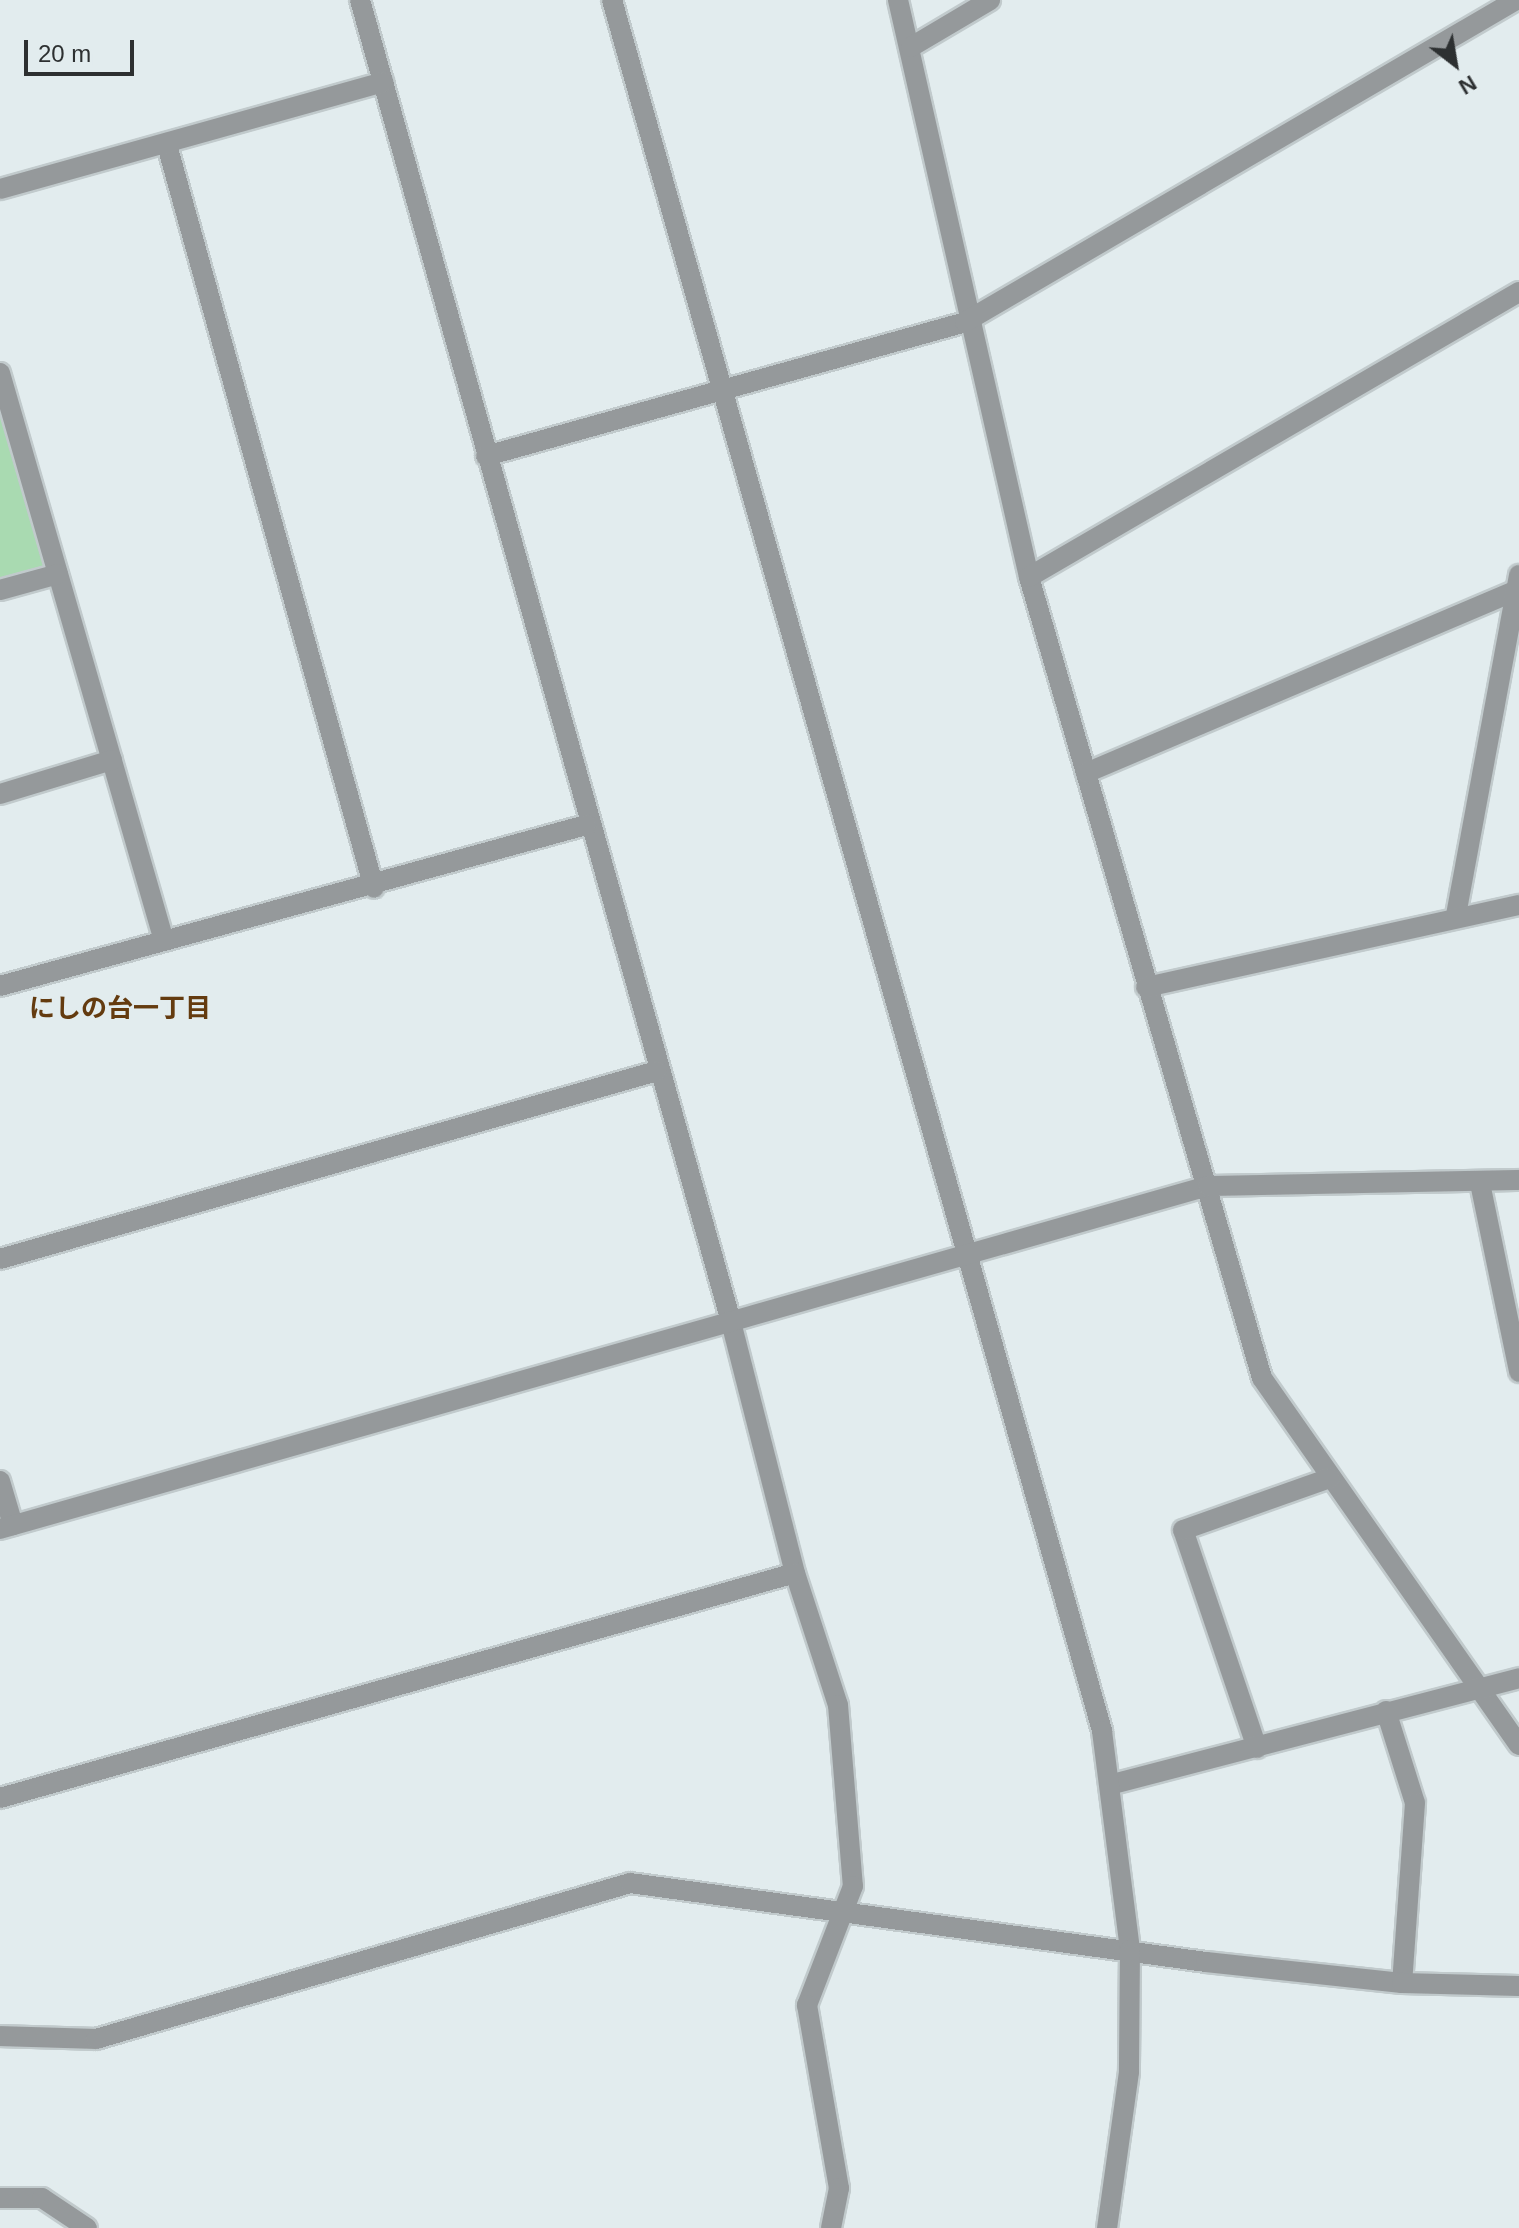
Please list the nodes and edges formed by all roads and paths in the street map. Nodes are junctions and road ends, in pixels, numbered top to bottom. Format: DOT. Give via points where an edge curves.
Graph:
graph roads {
  1 [pos="360,0"];
  2 [pos="612,0"];
  3 [pos="898,0"];
  4 [pos="990,0"];
  5 [pos="1516,0"];
  6 [pos="911,47"];
  7 [pos="383,82"];
  8 [pos="167,145"];
  9 [pos="0,189"];
  10 [pos="1519,292"];
  11 [pos="965,322"];
  12 [pos="0,373"];
  13 [pos="721,391"];
  14 [pos="486,456"];
  15 [pos="58,574"];
  16 [pos="1029,577"];
  17 [pos="1517,583"];
  18 [pos="0,590"];
  19 [pos="112,760"];
  20 [pos="1086,773"];
  21 [pos="0,794"];
  22 [pos="586,825"];
  23 [pos="374,888"];
  24 [pos="1519,905"];
  25 [pos="1456,915"];
  26 [pos="164,941"];
  27 [pos="0,986"];
  28 [pos="1146,987"];
  29 [pos="657,1071"];
  30 [pos="1519,1180"];
  31 [pos="1480,1183"];
  32 [pos="1208,1186"];
  33 [pos="971,1251"];
  34 [pos="0,1259"];
  35 [pos="731,1322"];
  36 [pos="1519,1372"];
  37 [pos="1330,1478"];
  38 [pos="0,1481"];
  39 [pos="6,1527"];
  40 [pos="795,1573"];
  41 [pos="1519,1678"];
  42 [pos="1479,1686"];
  43 [pos="1386,1711"];
  44 [pos="1519,1745"];
  45 [pos="1257,1748"];
  46 [pos="1113,1784"];
  47 [pos="0,1798"];
  48 [pos="841,1911"];
  49 [pos="1130,1950"];
  50 [pos="1402,1983"];
  51 [pos="1519,1986"];
  52 [pos="0,2036"];
  53 [pos="0,2198"];
  54 [pos="87,2228"];
  55 [pos="831,2228"];
  56 [pos="1107,2228"];
  1 -- 7 [label="street"];
  2 -- 13 [label="street"];
  3 -- 6 [label="street"];
  4 -- 6 [label="street"];
  5 -- 11 [label="street"];
  6 -- 11 [label="street"];
  7 -- 8 [label="street"];
  7 -- 14 [label="street"];
  8 -- 9 [label="street"];
  8 -- 23 [label="street"];
  10 -- 16 [label="street"];
  11 -- 13 [label="street"];
  11 -- 16 [label="street"];
  12 -- 15 [label="street"];
  13 -- 14 [label="street"];
  13 -- 33 [label="street"];
  14 -- 22 [label="street"];
  15 -- 18 [label="street"];
  15 -- 19 [label="street"];
  16 -- 20 [label="street"];
  17 -- 20 [label="street"];
  17 -- 25 [label="street"];
  19 -- 21 [label="street"];
  19 -- 26 [label="street"];
  20 -- 28 [label="street"];
  22 -- 23 [label="street"];
  22 -- 29 [label="street"];
  23 -- 26 [label="street"];
  24 -- 25 [label="street"];
  25 -- 28 [label="street"];
  26 -- 27 [label="street"];
  28 -- 32 [label="street"];
  29 -- 34 [label="street"];
  29 -- 35 [label="street"];
  30 -- 31 [label="street"];
  31 -- 32 [label="street"];
  31 -- 36 [label="street"];
  32 -- 33 [label="street"];
  32 -- 37 [label="street" via="1262,1378"];
  33 -- 35 [label="street"];
  33 -- 46 [label="street"];
  35 -- 39 [label="street"];
  35 -- 40 [label="street"];
  37 -- 42 [label="street"];
  37 -- 45 [label="street" via="1183,1530"];
  38 -- 39 [label="street"];
  40 -- 47 [label="street"];
  40 -- 48 [label="street" via="848,1762 853,1886"];
  41 -- 42 [label="street"];
  42 -- 43 [label="street"];
  42 -- 44 [label="street"];
  43 -- 45 [label="street"];
  43 -- 50 [label="street" via="1415,1803"];
  45 -- 46 [label="street"];
  46 -- 49 [label="street"];
  48 -- 49 [label="street"];
  48 -- 52 [label="street" via="630,1883 96,2039"];
  48 -- 55 [label="street" via="807,2005 839,2188"];
  49 -- 50 [label="street"];
  49 -- 56 [label="street" via="1129,2072"];
  50 -- 51 [label="street"];
  53 -- 54 [label="street" via="42,2198"];
}
